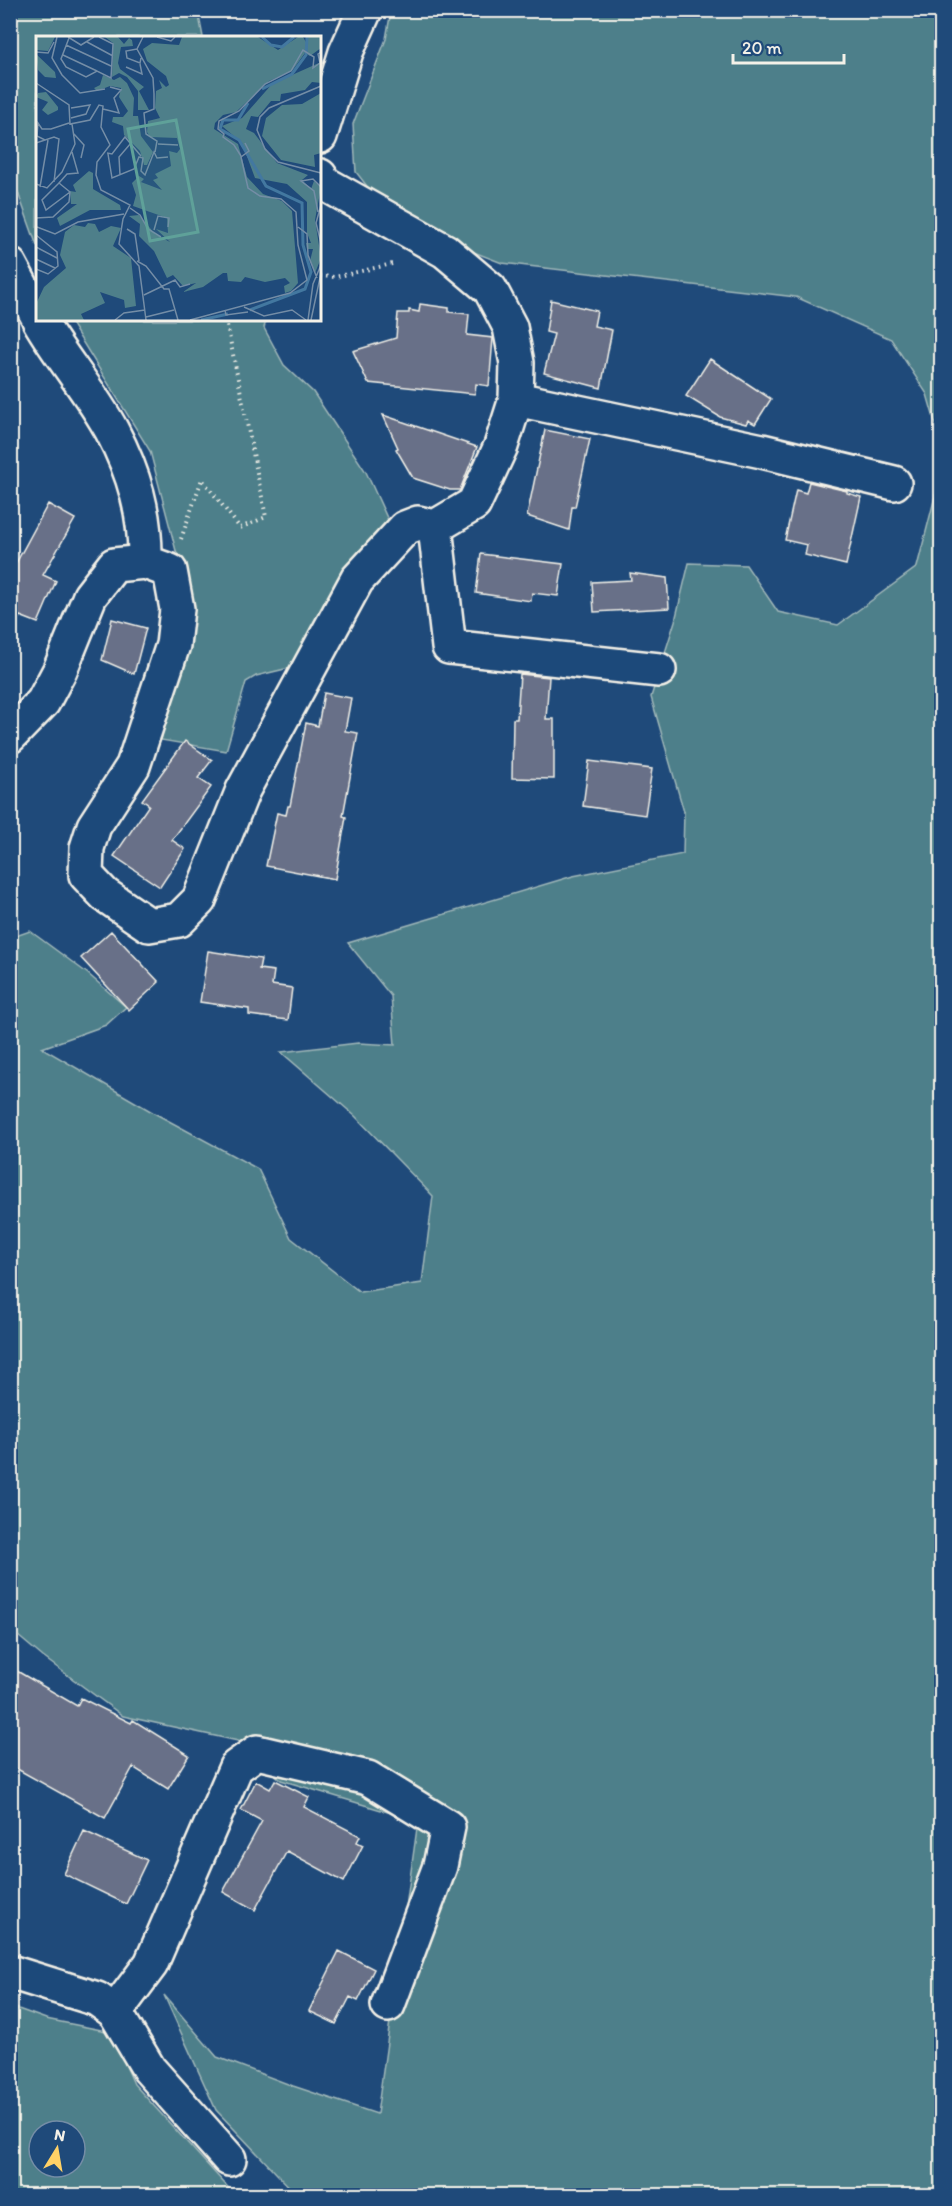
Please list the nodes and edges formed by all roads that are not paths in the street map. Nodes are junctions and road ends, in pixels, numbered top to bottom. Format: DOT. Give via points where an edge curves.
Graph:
graph roads {
  1 [pos="365,10"];
  2 [pos="321,133"];
  3 [pos="321,179"];
  4 [pos="11,268"];
  5 [pos="36,314"];
  6 [pos="40,321"];
  7 [pos="516,399"];
  8 [pos="894,483"];
  9 [pos="435,527"];
  10 [pos="158,566"];
  11 [pos="659,670"];
  12 [pos="10,736"];
  13 [pos="10,1972"];
  14 [pos="388,2004"];
  15 [pos="115,2012"];
  16 [pos="229,2159"];
  1 -- 2 [label="street" via="346,52"];
  3 -- 7 [label="street" via="445,251 490,289 510,327 518,363"];
  4 -- 5 [label="street"];
  6 -- 10 [label="street" via="111,429 131,470"];
  7 -- 8 [label="street" via="762,450"];
  7 -- 9 [label="street" via="501,446 474,504"];
  9 -- 10 [label="street" via="418,523 405,528 357,580 243,790 199,900 179,920 149,925 105,895 86,875 87,848 94,826 133,766 173,645 177,609"];
  9 -- 11 [label="street" via="449,647"];
  10 -- 12 [label="street" via="114,565 90,596 43,702"];
  13 -- 15 [label="street" via="97,1999"];
  14 -- 15 [label="street" via="440,1866 448,1827 368,1778 257,1752 236,1767 151,1964"];
  15 -- 16 [label="street" via="149,2069"];
}
